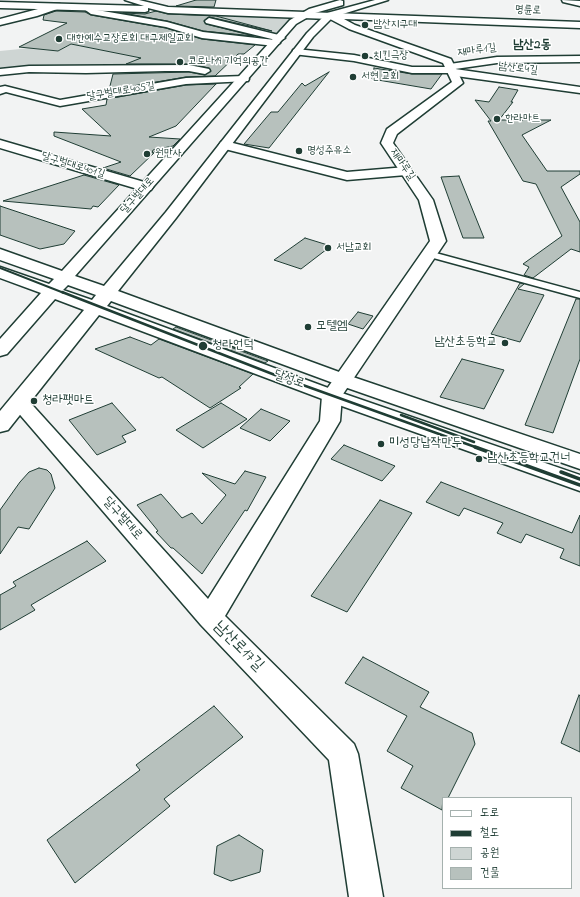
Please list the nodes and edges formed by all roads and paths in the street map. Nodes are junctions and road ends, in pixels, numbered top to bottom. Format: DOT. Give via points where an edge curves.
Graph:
graph roads {
  1 [pos="129,0"];
  2 [pos="352,0"];
  3 [pos="384,0"];
  4 [pos="566,0"];
  5 [pos="139,3"];
  6 [pos="0,4"];
  7 [pos="580,4"];
  8 [pos="58,6"];
  9 [pos="87,7"];
  10 [pos="122,8"];
  11 [pos="171,10"];
  12 [pos="304,15"];
  13 [pos="330,15"];
  14 [pos="0,22"];
  15 [pos="580,25"];
  16 [pos="277,40"];
  17 [pos="296,52"];
  18 [pos="580,59"];
  19 [pos="451,70"];
  20 [pos="0,72"];
  21 [pos="246,77"];
  22 [pos="580,90"];
  23 [pos="0,91"];
  24 [pos="0,144"];
  25 [pos="225,145"];
  26 [pos="406,171"];
  27 [pos="146,187"];
  28 [pos="0,254"];
  29 [pos="429,254"];
  30 [pos="0,272"];
  31 [pos="64,278"];
  32 [pos="51,292"];
  33 [pos="580,295"];
  34 [pos="101,301"];
  35 [pos="0,350"];
  36 [pos="338,388"];
  37 [pos="19,402"];
  38 [pos="0,425"];
  39 [pos="580,462"];
  40 [pos="580,483"];
  41 [pos="210,618"];
  42 [pos="366,897"];
  1 -- 5 [label="main road"];
  2 -- 12 [label="main road, 달구벌대로"];
  3 -- 13 [label="main road"];
  4 -- 7 [label="street"];
  5 -- 10 [label="street"];
  5 -- 11 [label="main road"];
  6 -- 8 [label="main road"];
  8 -- 9 [label="main road"];
  8 -- 14 [label="street"];
  9 -- 10 [label="main road"];
  9 -- 16 [label="street" via="94,12 167,25 202,35"];
  10 -- 11 [label="main road"];
  11 -- 12 [label="main road"];
  11 -- 16 [label="main road"];
  12 -- 13 [label="main road"];
  12 -- 16 [label="main road, 달구벌대로" via="293,22"];
  13 -- 15 [label="main road, 명륜로"];
  13 -- 17 [label="main road"];
  13 -- 19 [label="main road" via="352,28 447,61"];
  16 -- 21 [label="main road, 달구벌대로"];
  17 -- 19 [label="street" via="354,58 412,70"];
  17 -- 25 [label="main road"];
  18 -- 19 [label="street, 재마루1길" via="497,60"];
  19 -- 22 [label="street, 남산로4길"];
  19 -- 26 [label="main road, 재마루길" via="458,83 390,132 387,142"];
  20 -- 21 [label="street" via="189,68"];
  21 -- 23 [label="street, 달구벌대로405길" via="186,82 60,103 5,89"];
  21 -- 27 [label="main road, 달구벌대로"];
  24 -- 27 [label="street, 달구벌대로401길"];
  25 -- 26 [label="street" via="347,176"];
  25 -- 34 [label="main road"];
  26 -- 29 [label="main road, 재마루길" via="426,200 438,241"];
  27 -- 31 [label="main road, 달구벌대로"];
  28 -- 31 [label="main road"];
  29 -- 33 [label="lane"];
  29 -- 36 [label="main road, 재마루길"];
  30 -- 32 [label="main road, 달성로"];
  31 -- 32 [label="main road, 달구벌대로"];
  31 -- 34 [label="main road"];
  32 -- 34 [label="main road, 달성로"];
  32 -- 35 [label="main road, 달구벌대로"];
  34 -- 36 [label="main road, 달성로"];
  34 -- 37 [label="main road"];
  36 -- 39 [label="main road"];
  36 -- 40 [label="main road, 달성로"];
  36 -- 41 [label="street, 남산로17길" via="330,421"];
  37 -- 38 [label="main road"];
  37 -- 41 [label="street, 달구벌대로"];
  41 -- 42 [label="street, 남산로17길" via="343,754"];
}
